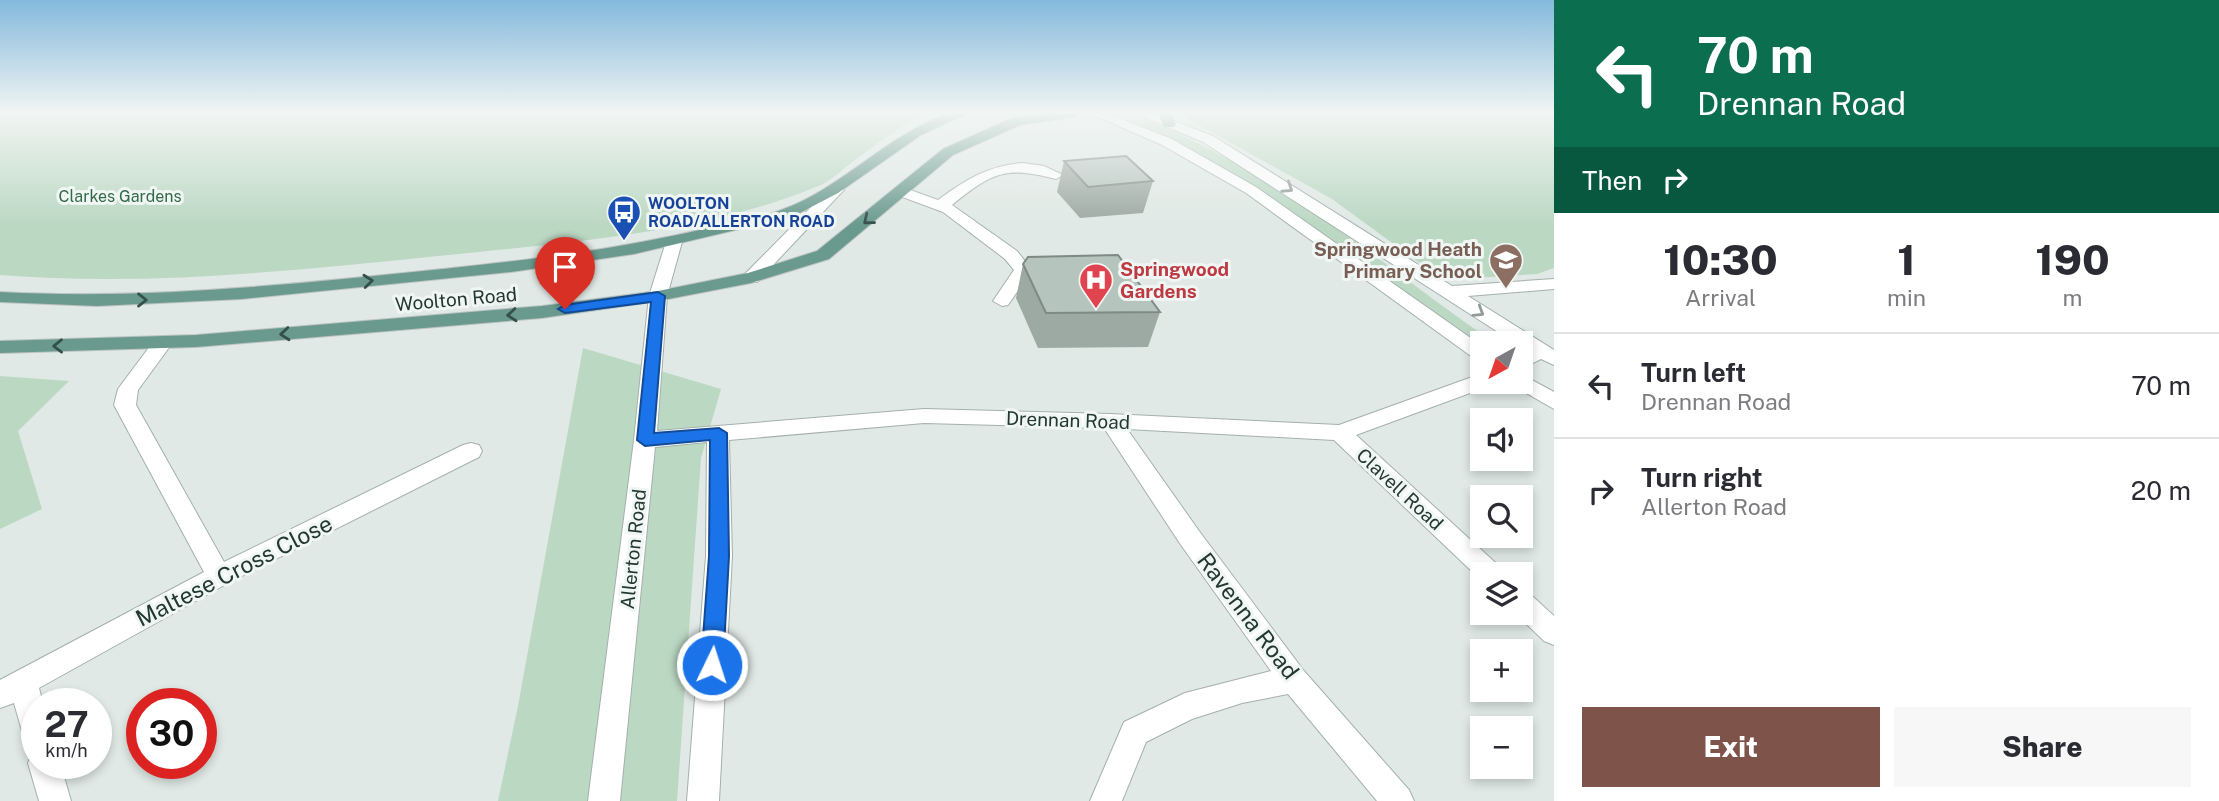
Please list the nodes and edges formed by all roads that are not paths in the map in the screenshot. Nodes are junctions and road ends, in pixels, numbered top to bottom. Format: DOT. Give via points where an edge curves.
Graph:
graph roads {
  1 [pos="890,150"];
  2 [pos="952,150"];
  3 [pos="1182,150"];
  4 [pos="1226,150"];
  5 [pos="1056,175"];
  6 [pos="836,190"];
  7 [pos="902,191"];
  8 [pos="940,206"];
  9 [pos="674,242"];
  10 [pos="751,278"];
  11 [pos="1554,284"];
  12 [pos="1449,292"];
  13 [pos="658,296"];
  14 [pos="0,297"];
  15 [pos="1002,301"];
  16 [pos="163,342"];
  17 [pos="0,347"];
  18 [pos="1470,347"];
  19 [pos="1548,355"];
  20 [pos="1470,385"];
  21 [pos="1533,389"];
  22 [pos="1554,402"];
  23 [pos="1111,421"];
  24 [pos="719,433"];
  25 [pos="1340,433"];
  26 [pos="645,440"];
  27 [pos="471,451"];
  28 [pos="1478,562"];
  29 [pos="219,576"];
  30 [pos="1533,613"];
  31 [pos="1554,633"];
  32 [pos="1294,680"];
  33 [pos="11,689"];
  34 [pos="21,707"];
  35 [pos="49,779"];
  36 [pos="55,801"];
  37 [pos="604,801"];
  38 [pos="703,801"];
  39 [pos="1105,801"];
  40 [pos="1398,801"];
  1 -- 6 [label="main road, Woolton Road"];
  2 -- 7 [label="main road, Woolton Road"];
  3 -- 18 [label="street" via="1251,190"];
  4 -- 12 [label="street, one-way"];
  5 -- 8 [label="street" via="1027,166 992,171"];
  6 -- 9 [label="main road, Woolton Road" via="789,213"];
  6 -- 10 [label="street"];
  7 -- 8 [label="street"];
  7 -- 10 [label="main road, Woolton Road, one-way" via="823,255"];
  8 -- 15 [label="street" via="1011,256 1023,270"];
  9 -- 13 [label="street, Allerton Road"];
  14 -- 9 [label="main road, Woolton Road, one-way" via="155,300 245,293 480,271"];
  10 -- 13 [label="main road, Woolton Road"];
  11 -- 12 [label="street"];
  12 -- 19 [label="street, one-way"];
  13 -- 16 [label="main road, Woolton Road, one-way" via="529,313"];
  13 -- 26 [label="street, Allerton Road"];
  16 -- 17 [label="main road, Woolton Road, one-way"];
  16 -- 29 [label="street" via="128,389 125,405"];
  20 -- 25 [label="street, Drennan Road"];
  21 -- 22 [label="street"];
  23 -- 24 [label="street, Drennan Road" via="924,416"];
  23 -- 25 [label="street, Drennan Road"];
  23 -- 32 [label="street, Ravenna Road"];
  24 -- 26 [label="street, Drennan Road"];
  24 -- 38 [label="street" via="719,556"];
  25 -- 28 [label="street, Clavell Road"];
  26 -- 37 [label="street, Allerton Road"];
  27 -- 29 [label="street, Maltese Cross Close"];
  29 -- 33 [label="street, Maltese Cross Close"];
  30 -- 31 [label="street"];
  32 -- 39 [label="street" via="1185,707 1135,732"];
  32 -- 40 [label="street, Ravenna Road"];
  33 -- 34 [label="street"];
  35 -- 36 [label="street"];
}
